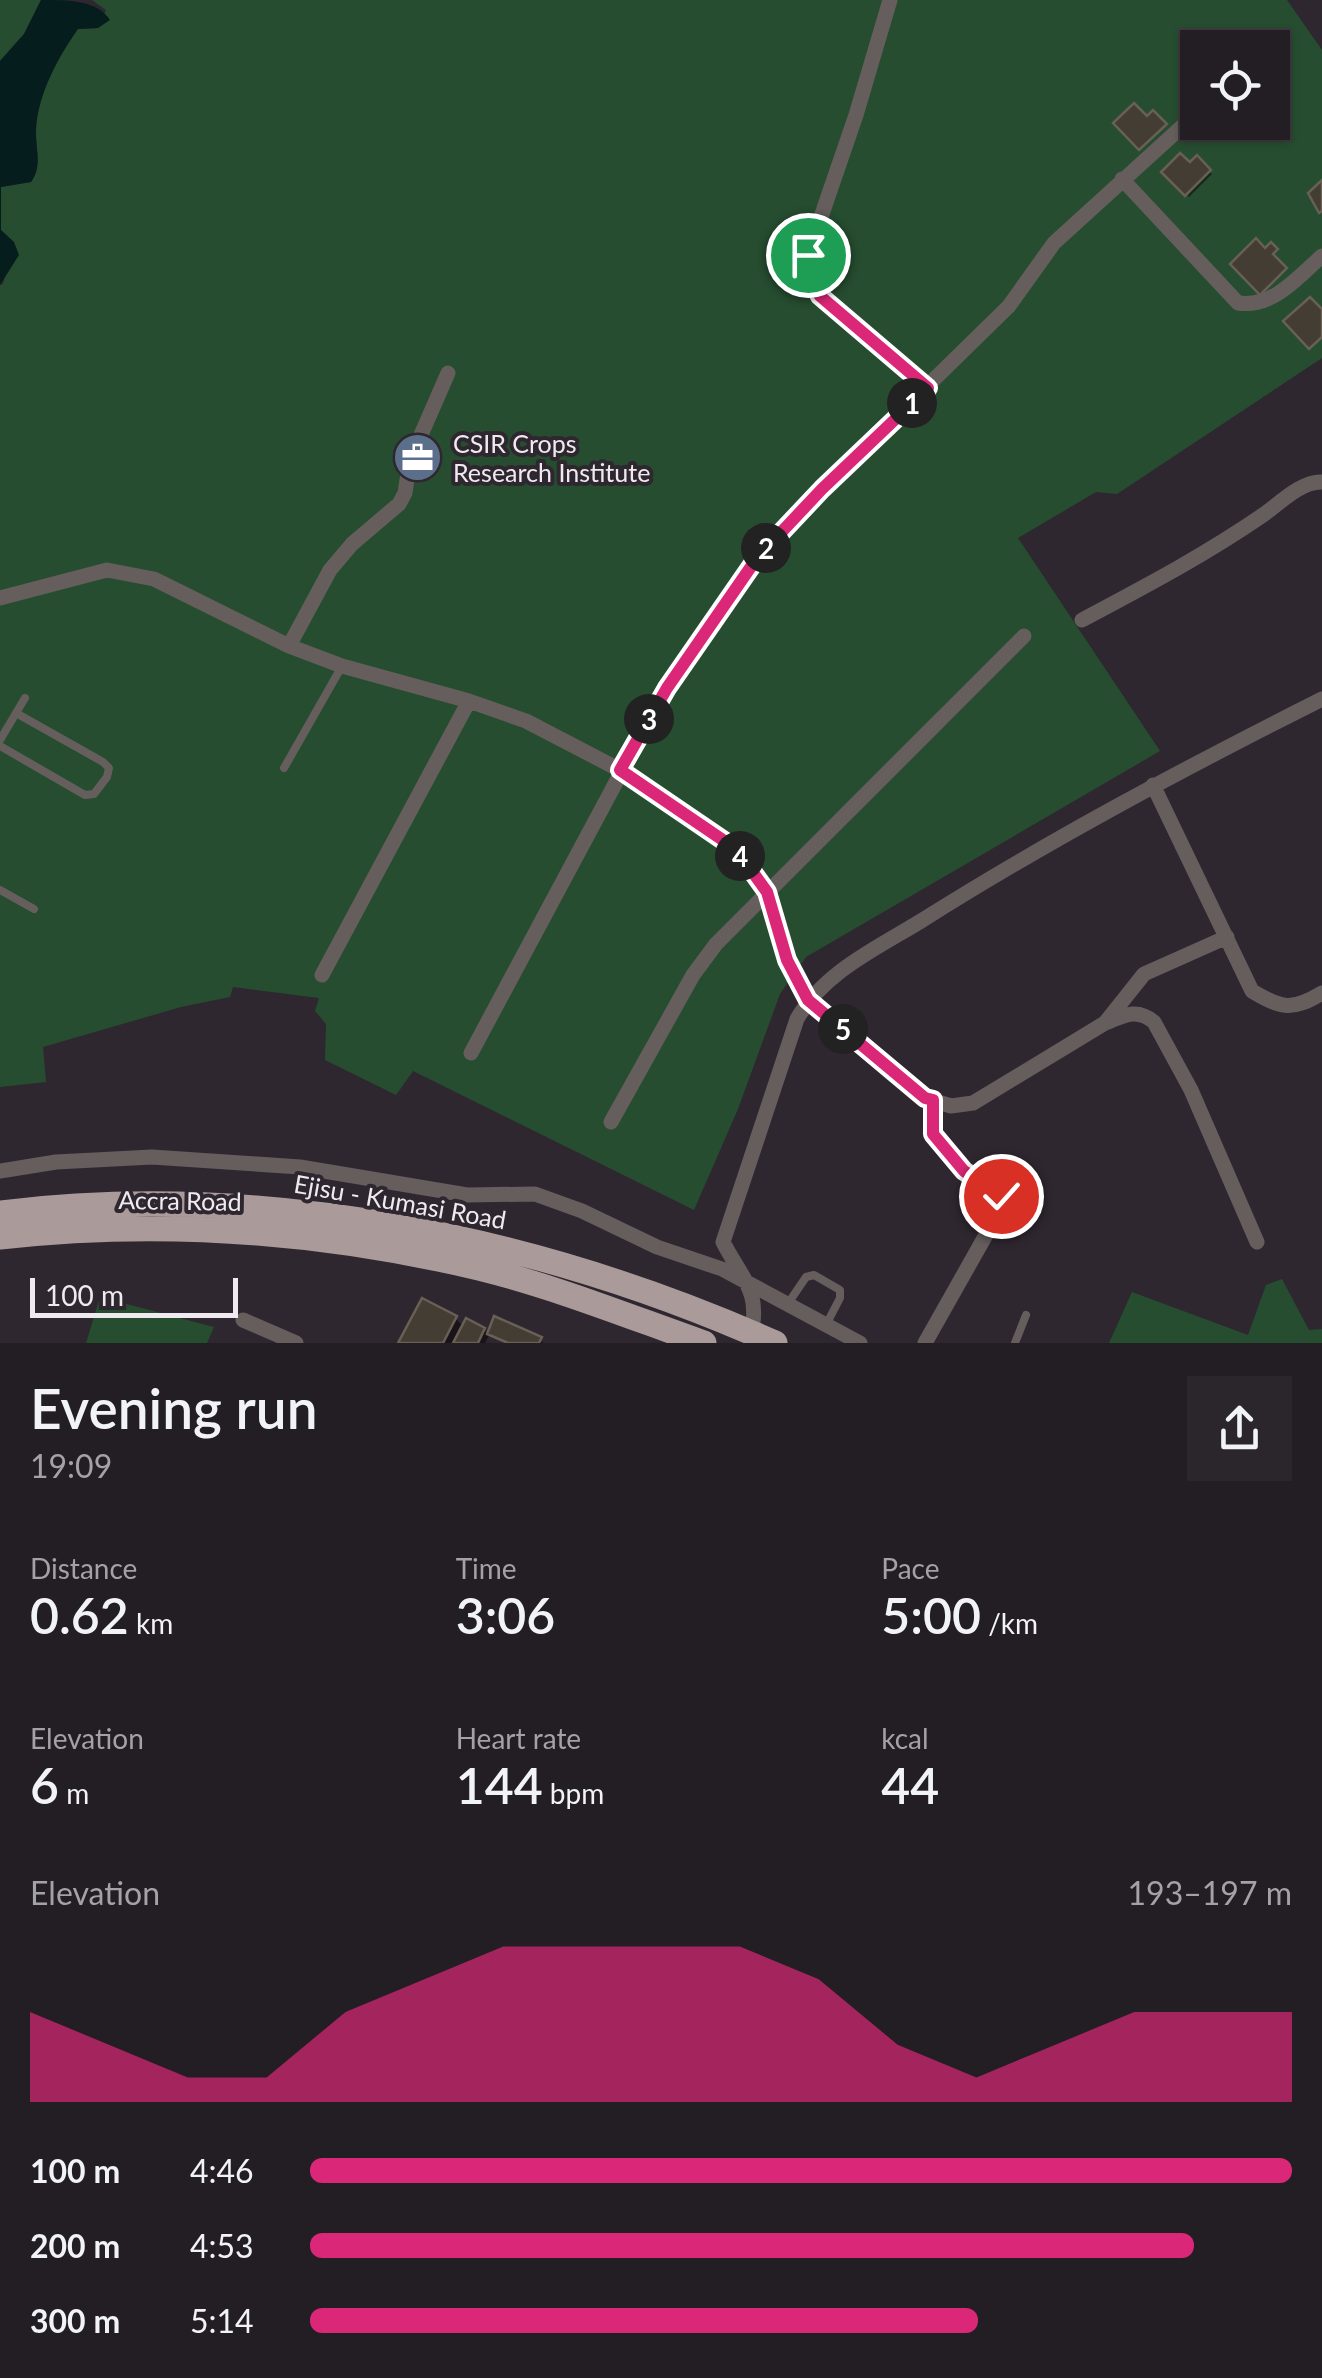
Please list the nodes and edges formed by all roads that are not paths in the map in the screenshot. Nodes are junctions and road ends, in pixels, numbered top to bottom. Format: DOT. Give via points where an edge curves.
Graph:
graph roads {
  1 [pos="890,0"];
  2 [pos="1180,128"];
  3 [pos="1122,179"];
  4 [pos="1322,256"];
  5 [pos="448,373"];
  6 [pos="928,388"];
  7 [pos="1322,482"];
  8 [pos="0,598"];
  9 [pos="1082,620"];
  10 [pos="1024,636"];
  11 [pos="289,646"];
  12 [pos="342,666"];
  13 [pos="25,698"];
  14 [pos="468,700"];
  15 [pos="1322,700"];
  16 [pos="16,713"];
  17 [pos="0,743"];
  18 [pos="284,768"];
  19 [pos="620,770"];
  20 [pos="1153,784"];
  21 [pos="0,890"];
  22 [pos="767,892"];
  23 [pos="34,910"];
  24 [pos="1228,937"];
  25 [pos="322,975"];
  26 [pos="1322,993"];
  27 [pos="808,1000"];
  28 [pos="1105,1023"];
  29 [pos="472,1053"];
  30 [pos="933,1100"];
  31 [pos="611,1122"];
  32 [pos="0,1171"];
  33 [pos="0,1212"];
  34 [pos="0,1237"];
  35 [pos="1257,1242"];
  36 [pos="750,1286"];
  37 [pos="787,1305"];
  38 [pos="1026,1315"];
  39 [pos="243,1320"];
  40 [pos="826,1326"];
  41 [pos="758,1340"];
  42 [pos="296,1343"];
  43 [pos="704,1343"];
  44 [pos="860,1343"];
  45 [pos="925,1343"];
  46 [pos="1015,1343"];
  1 -- 6 [label="street" via="808,255 810,276 820,296"];
  2 -- 3 [label="street"];
  3 -- 4 [label="street" via="1238,304 1272,299"];
  3 -- 6 [label="street" via="1054,243 1009,306"];
  5 -- 11 [label="street" via="410,460 400,504 330,570"];
  6 -- 19 [label="street" via="757,558 667,688"];
  7 -- 9 [label="street" via="1296,491 1224,542"];
  8 -- 11 [label="street" via="107,570 154,579"];
  10 -- 22 [label="street"];
  11 -- 12 [label="street"];
  12 -- 14 [label="street"];
  12 -- 18 [label="lane"];
  13 -- 16 [label="lane"];
  14 -- 19 [label="street" via="526,721"];
  14 -- 25 [label="street"];
  15 -- 20 [label="street"];
  16 -- 17 [label="lane"];
  16 -- 17 [label="lane" via="96,757 109,768 107,777 85,795"];
  19 -- 22 [label="street" via="736,849"];
  19 -- 29 [label="street"];
  20 -- 24 [label="street"];
  20 -- 27 [label="street" via="959,897 832,977"];
  21 -- 23 [label="lane"];
  22 -- 27 [label="street" via="787,960"];
  22 -- 31 [label="street" via="693,975"];
  24 -- 26 [label="street" via="1252,991 1272,1003 1299,1006"];
  24 -- 28 [label="street" via="1144,974"];
  27 -- 30 [label="street"];
  27 -- 36 [label="street" via="723,1242"];
  28 -- 30 [label="street" via="973,1103"];
  28 -- 35 [label="street" via="1130,1012 1154,1022"];
  30 -- 45 [label="street" via="933,1134 1004,1203"];
  32 -- 36 [label="street" via="152,1157 300,1167 467,1195 536,1194"];
  33 -- 41 [label="highway, Ejisu - Kumasi Road" via="109,1204 220,1206 384,1225 543,1260"];
  34 -- 43 [label="highway, Accra Road" via="164,1229 351,1242 482,1269"];
  36 -- 37 [label="street"];
  36 -- 41 [label="street"];
  37 -- 40 [label="street"];
  37 -- 40 [label="lane" via="814,1275 840,1290"];
  38 -- 46 [label="lane"];
  39 -- 42 [label="street"];
  40 -- 44 [label="street"];
}
